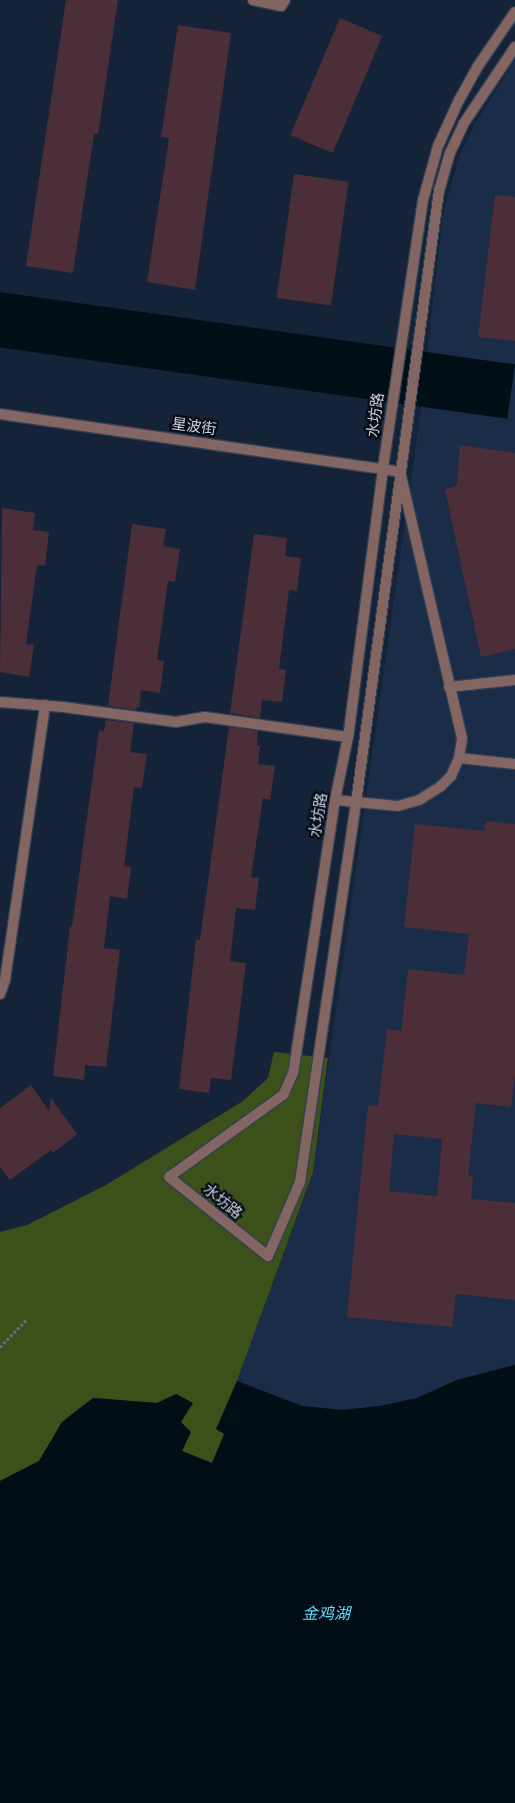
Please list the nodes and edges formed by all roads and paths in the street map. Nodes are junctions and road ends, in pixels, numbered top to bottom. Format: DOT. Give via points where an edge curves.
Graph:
graph roads {
  1 [pos="253,0"];
  2 [pos="284,0"];
  3 [pos="515,12"];
  4 [pos="515,47"];
  5 [pos="0,414"];
  6 [pos="383,469"];
  7 [pos="400,472"];
  8 [pos="515,680"];
  9 [pos="449,687"];
  10 [pos="0,702"];
  11 [pos="45,705"];
  12 [pos="348,737"];
  13 [pos="459,758"];
  14 [pos="515,764"];
  15 [pos="335,800"];
  16 [pos="356,803"];
  17 [pos="0,994"];
  18 [pos="27,1319"];
  19 [pos="0,1347"];
  1 -- 2 [label="street" via="280,6"];
  3 -- 6 [label="street, 水坊路" via="478,66 438,146 423,200"];
  4 -- 7 [label="street, 水坊路" via="464,123 450,152 439,191"];
  5 -- 6 [label="street, 星波街"];
  6 -- 7 [label="street, 星波街"];
  6 -- 12 [label="street, 水坊路"];
  7 -- 9 [label="street"];
  7 -- 16 [label="street, 水坊路"];
  8 -- 9 [label="street"];
  9 -- 13 [label="street" via="462,738"];
  10 -- 11 [label="street"];
  11 -- 12 [label="street" via="176,722 205,717"];
  11 -- 17 [label="street" via="5,980"];
  12 -- 15 [label="street, 水坊路"];
  13 -- 14 [label="street"];
  13 -- 16 [label="street" via="452,776 440,788 419,800 398,806"];
  15 -- 16 [label="street"];
  15 -- 16 [label="street, 水坊路" via="293,1073 288,1088 284,1095 169,1177 268,1256 300,1182"];
  18 -- 19 [label="path"];
}
